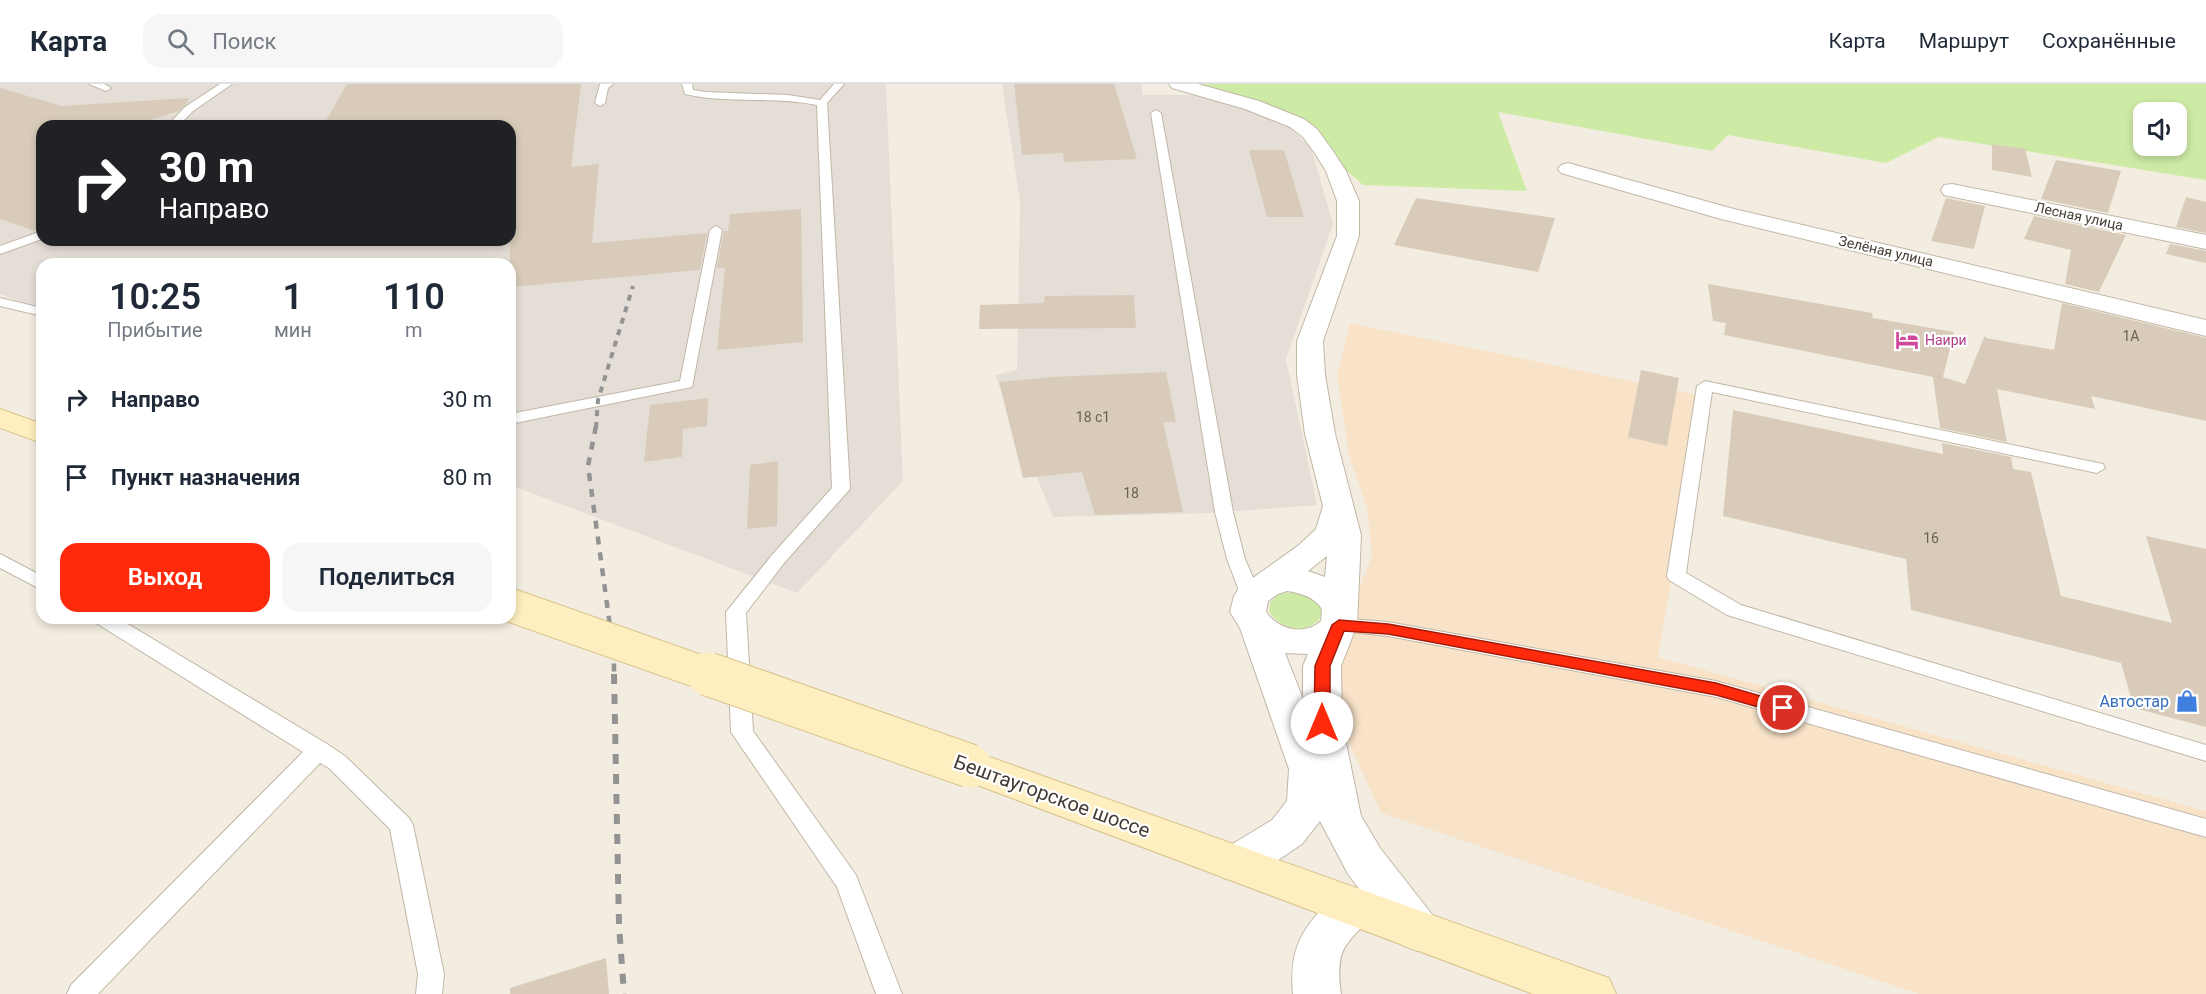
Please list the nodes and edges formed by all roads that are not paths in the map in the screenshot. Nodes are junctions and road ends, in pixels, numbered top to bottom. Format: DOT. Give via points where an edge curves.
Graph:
graph roads {
  1 [pos="94,84"];
  2 [pos="227,84"];
  3 [pos="608,84"];
  4 [pos="687,84"];
  5 [pos="839,84"];
  6 [pos="1178,84"];
  7 [pos="106,88"];
  8 [pos="600,103"];
  9 [pos="822,103"];
  10 [pos="1156,113"];
  11 [pos="178,120"];
  12 [pos="1568,169"];
  13 [pos="1952,190"];
  14 [pos="716,230"];
  15 [pos="36,238"];
  16 [pos="2206,242"];
  17 [pos="0,250"];
  18 [pos="0,302"];
  19 [pos="36,311"];
  20 [pos="2206,328"];
  21 [pos="0,418"];
  22 [pos="516,418"];
  23 [pos="36,432"];
  24 [pos="2097,468"];
  25 [pos="1339,506"];
  26 [pos="0,560"];
  27 [pos="36,581"];
  28 [pos="1258,603"];
  29 [pos="516,606"];
  30 [pos="1340,617"];
  31 [pos="114,624"];
  32 [pos="319,750"];
  33 [pos="2206,753"];
  34 [pos="2206,828"];
  35 [pos="1237,864"];
  36 [pos="1353,908"];
  37 [pos="1418,931"];
  38 [pos="80,994"];
  39 [pos="429,994"];
  40 [pos="888,994"];
  41 [pos="1317,994"];
  42 [pos="1592,994"];
  1 -- 7 [label="lane"];
  2 -- 11 [label="lane"];
  3 -- 8 [label="lane" via="603,86"];
  4 -- 9 [label="lane" via="688,92 705,96 781,96"];
  5 -- 9 [label="lane"];
  6 -- 25 [label="street" via="1252,105 1296,123 1310,133 1323,151 1348,201 1348,236 1310,341 1320,434"];
  9 -- 40 [label="lane" via="841,489 735,612 742,732 847,882"];
  10 -- 28 [label="lane" via="1224,512 1236,559"];
  12 -- 20 [label="street, Зелёная улица" via="1729,214"];
  13 -- 16 [label="street, Лесная улица"];
  14 -- 22 [label="lane" via="687,384"];
  15 -- 17 [label="lane"];
  18 -- 19 [label="lane"];
  21 -- 23 [label="main road"];
  24 -- 33 [label="lane" via="1705,386 1676,576 1734,610"];
  25 -- 28 [label="street" via="1331,532"];
  25 -- 30 [label="street" via="1345,535"];
  26 -- 27 [label="lane"];
  28 -- 30 [label="street" via="1287,580 1310,583 1330,594"];
  28 -- 30 [label="street" via="1278,639 1303,643 1325,638"];
  28 -- 35 [label="street" via="1309,769 1308,805 1287,832"];
  29 -- 35 [label="main road, Бештаугорское шоссе, bridge"];
  30 -- 34 [label="lane" via="1716,689"];
  30 -- 37 [label="street" via="1322,666 1322,723 1340,818 1364,861"];
  31 -- 32 [label="lane"];
  32 -- 38 [label="lane"];
  32 -- 39 [label="lane" via="337,762 402,825 431,974"];
  35 -- 36 [label="main road, Бештаугорское шоссе"];
  36 -- 37 [label="main road, Бештаугорское шоссе"];
  36 -- 41 [label="street" via="1323,939 1315,974"];
  37 -- 42 [label="main road, Бештаугорское шоссе"];
}
